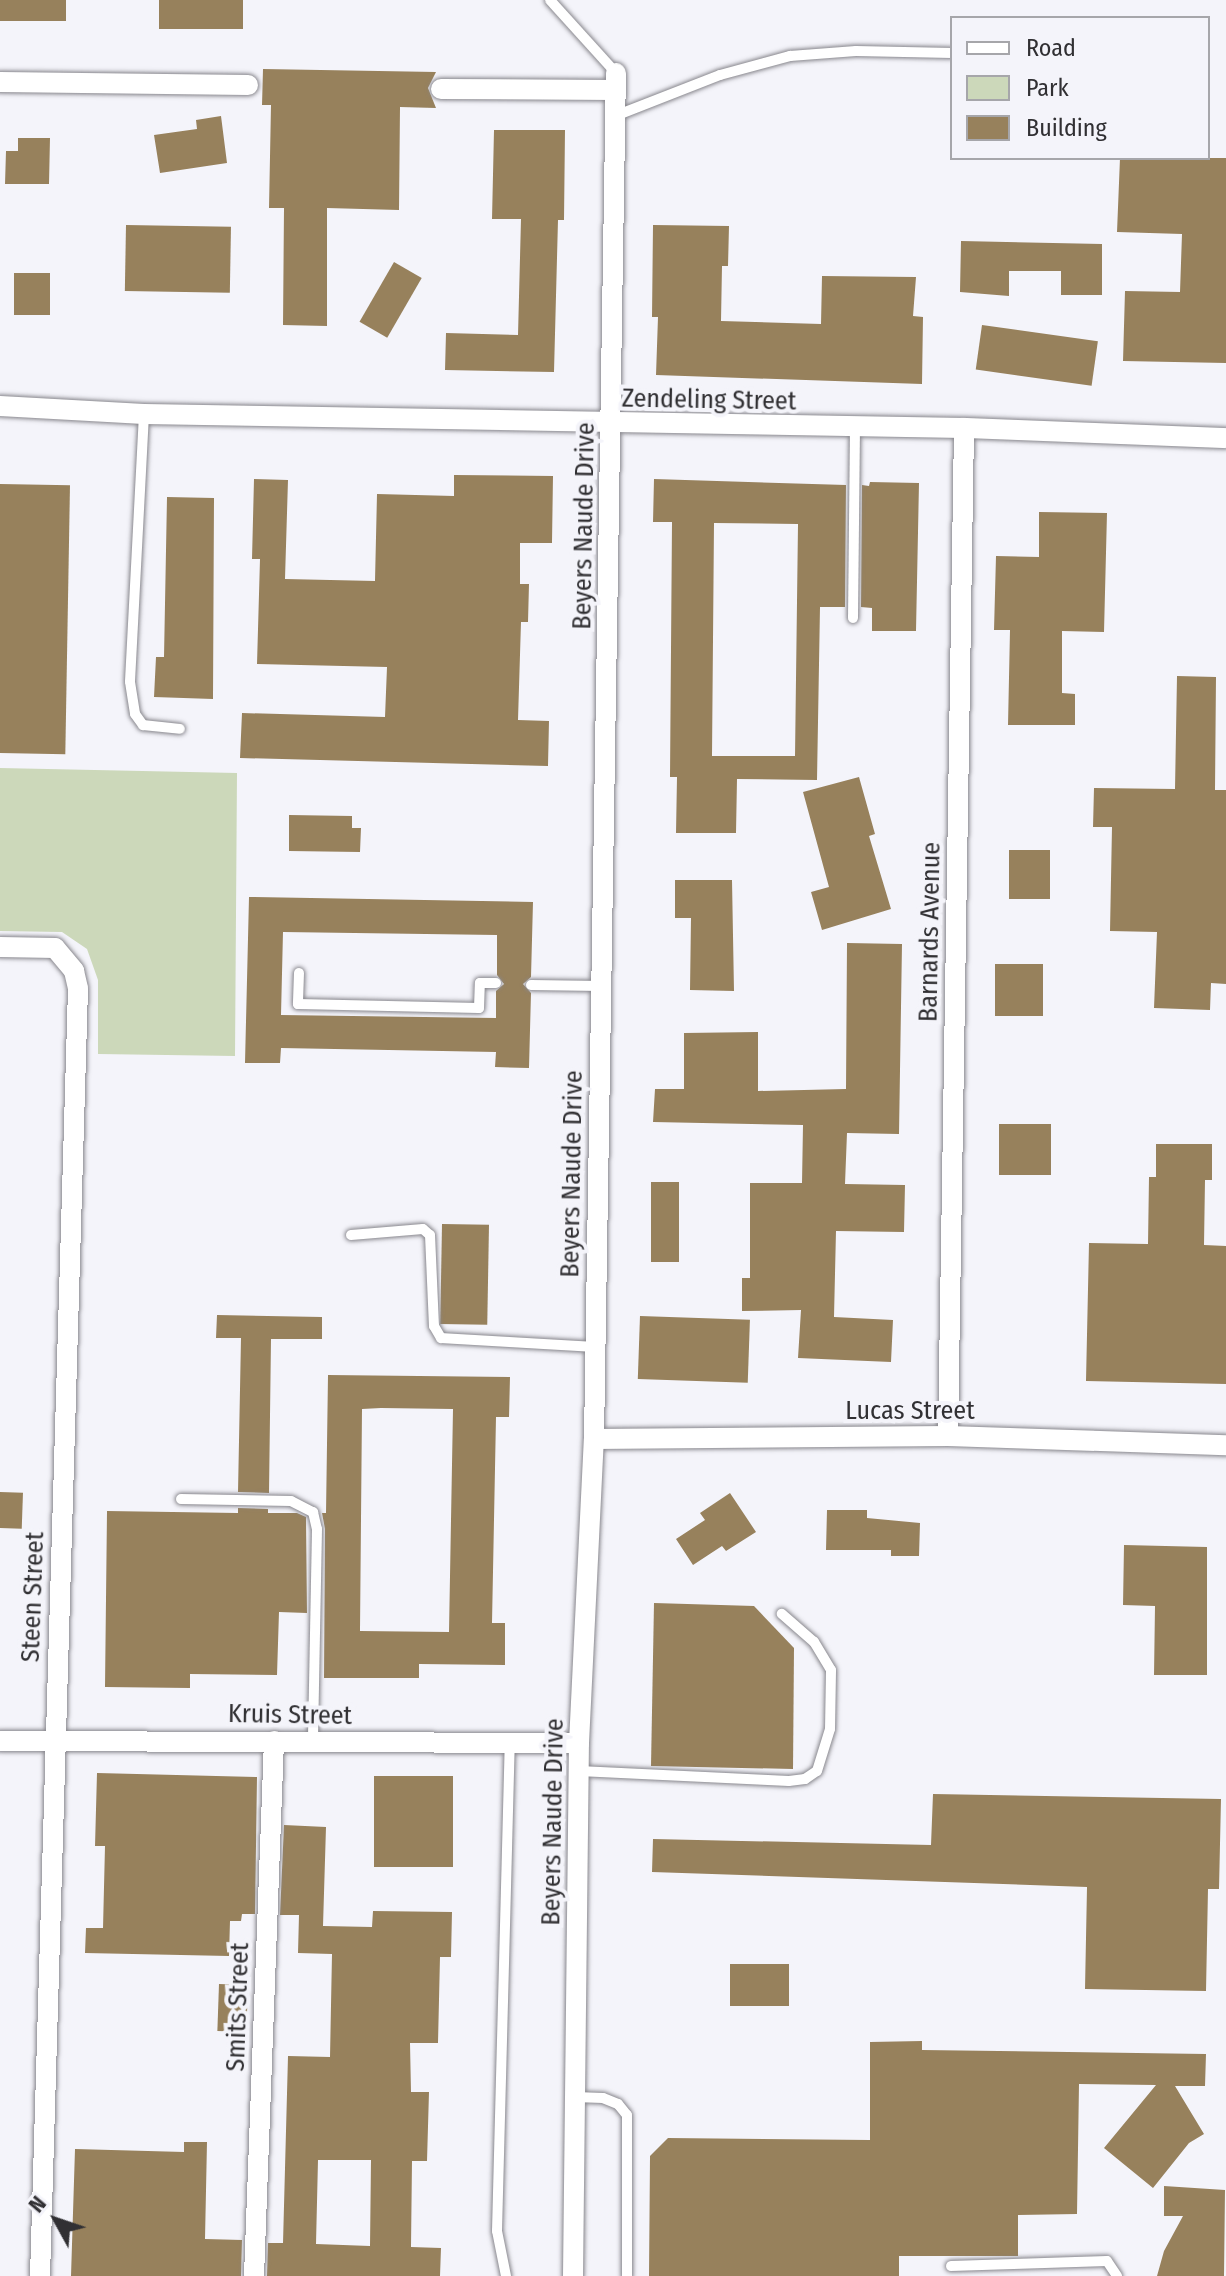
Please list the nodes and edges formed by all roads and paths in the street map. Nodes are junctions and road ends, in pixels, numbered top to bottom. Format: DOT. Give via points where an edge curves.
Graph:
graph roads {
  1 [pos="550,0"];
  2 [pos="950,53"];
  3 [pos="0,82"];
  4 [pos="616,82"];
  5 [pos="248,85"];
  6 [pos="441,89"];
  7 [pos="615,116"];
  8 [pos="0,406"];
  9 [pos="144,414"];
  10 [pos="612,425"];
  11 [pos="855,428"];
  12 [pos="964,428"];
  13 [pos="1226,438"];
  14 [pos="853,618"];
  15 [pos="180,729"];
  16 [pos="0,947"];
  17 [pos="299,973"];
  18 [pos="496,983"];
  19 [pos="531,985"];
  20 [pos="601,986"];
  21 [pos="351,1235"];
  22 [pos="595,1347"];
  23 [pos="948,1436"];
  24 [pos="594,1439"];
  25 [pos="1226,1445"];
  26 [pos="181,1499"];
  27 [pos="782,1614"];
  28 [pos="0,1741"];
  29 [pos="274,1741"];
  30 [pos="54,1742"];
  31 [pos="313,1742"];
  32 [pos="510,1743"];
  33 [pos="579,1743"];
  34 [pos="579,1771"];
  35 [pos="575,2097"];
  36 [pos="951,2266"];
  37 [pos="40,2276"];
  38 [pos="254,2276"];
  39 [pos="506,2276"];
  40 [pos="573,2276"];
  41 [pos="627,2276"];
  42 [pos="1117,2276"];
  1 -- 4 [label="lane"];
  2 -- 7 [label="lane" via="790,56 720,75"];
  3 -- 5 [label="street"];
  4 -- 6 [label="street"];
  4 -- 7 [label="street, Beyers Naude Drive"];
  7 -- 10 [label="street, Beyers Naude Drive"];
  8 -- 9 [label="street, Zendeling Street"];
  9 -- 10 [label="street, Zendeling Street"];
  9 -- 15 [label="lane" via="130,682 135,714 143,725"];
  10 -- 11 [label="street, Zendeling Street"];
  10 -- 20 [label="street, Beyers Naude Drive"];
  11 -- 12 [label="street, Zendeling Street"];
  11 -- 14 [label="lane"];
  12 -- 13 [label="street, Zendeling Street"];
  12 -- 23 [label="street, Barnards Avenue"];
  16 -- 30 [label="street, Steen Street" via="55,948 66,957 78,989"];
  17 -- 18 [label="lane" via="298,1004 479,1008 480,983"];
  19 -- 20 [label="lane"];
  20 -- 22 [label="street, Beyers Naude Drive"];
  21 -- 22 [label="lane" via="423,1229 430,1235 432,1316 441,1338"];
  22 -- 24 [label="street, Beyers Naude Drive"];
  23 -- 24 [label="street, Lucas Street"];
  23 -- 25 [label="street, Lucas Street"];
  24 -- 33 [label="street, Beyers Naude Drive"];
  26 -- 31 [label="lane" via="291,1501 313,1512"];
  27 -- 34 [label="lane" via="814,1642 831,1670 830,1729 817,1771 789,1781"];
  28 -- 30 [label="street, Kruis Street"];
  29 -- 30 [label="street, Kruis Street"];
  29 -- 31 [label="street, Kruis Street"];
  29 -- 38 [label="street, Smits Street"];
  30 -- 37 [label="street, Steen Street"];
  31 -- 32 [label="street, Kruis Street"];
  32 -- 33 [label="street, Kruis Street"];
  32 -- 39 [label="lane" via="497,2231"];
  33 -- 34 [label="street, Beyers Naude Drive"];
  34 -- 35 [label="street, Beyers Naude Drive"];
  35 -- 40 [label="street, Beyers Naude Drive"];
  35 -- 41 [label="lane" via="603,2098 627,2115"];
  36 -- 42 [label="lane" via="1107,2261"];
}
